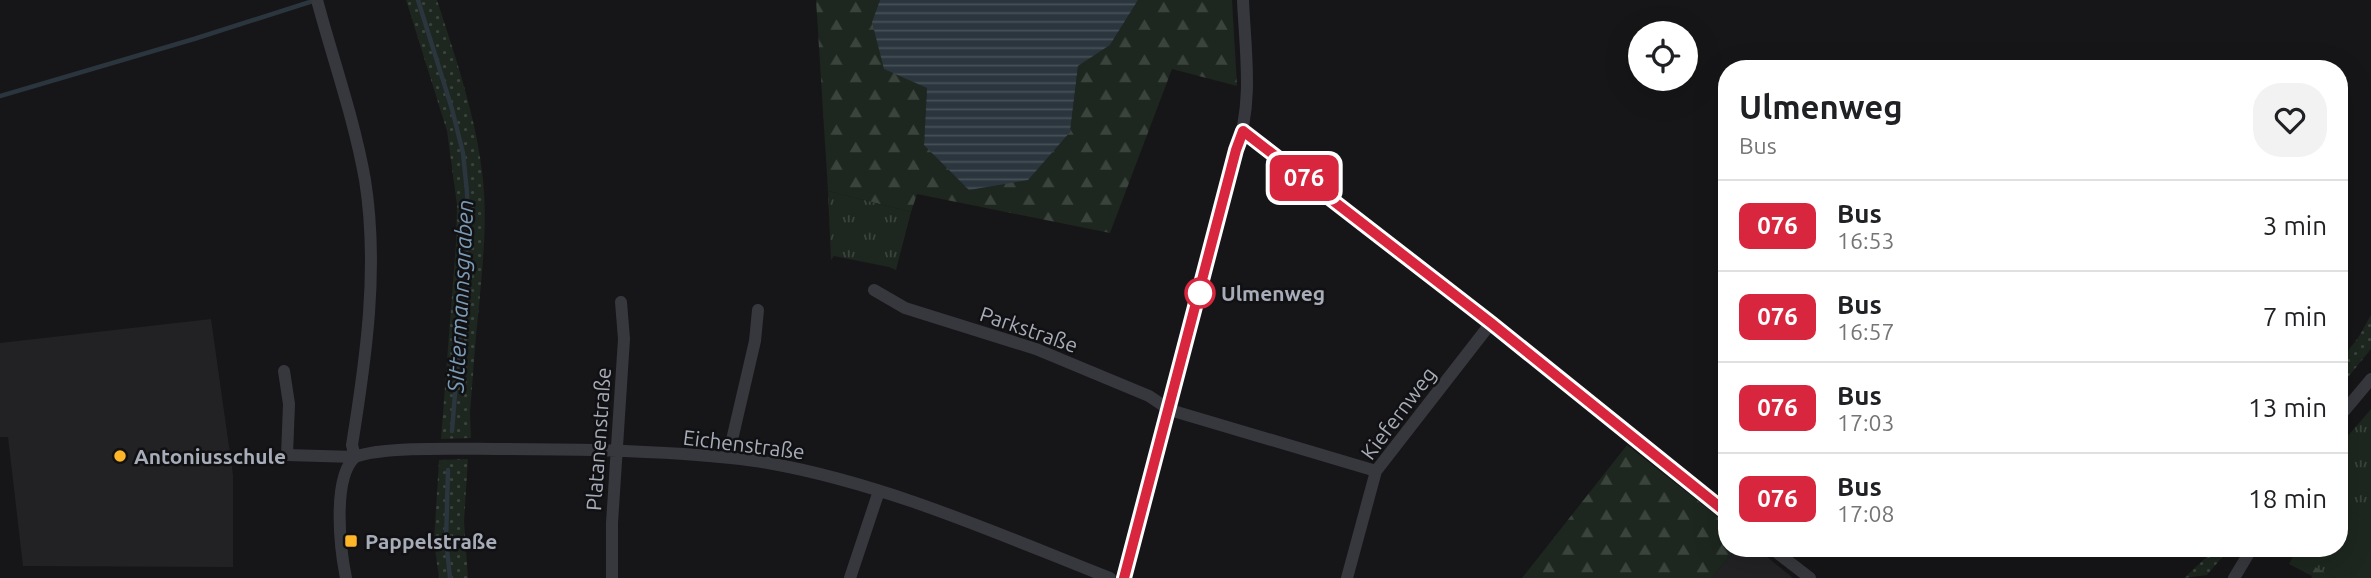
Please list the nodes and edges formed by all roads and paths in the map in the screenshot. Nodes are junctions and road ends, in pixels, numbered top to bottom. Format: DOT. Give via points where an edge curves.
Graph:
graph roads {
  1 [pos="1243,0"];
  2 [pos="317,3"];
  3 [pos="1243,131"];
  4 [pos="874,290"];
  5 [pos="621,302"];
  6 [pos="758,310"];
  7 [pos="1491,323"];
  8 [pos="284,372"];
  9 [pos="2371,379"];
  10 [pos="2348,406"];
  11 [pos="1170,411"];
  12 [pos="617,450"];
  13 [pos="355,457"];
  14 [pos="729,457"];
  15 [pos="1376,471"];
  16 [pos="879,491"];
  17 [pos="1718,506"];
  18 [pos="1783,557"];
  19 [pos="2247,557"];
  20 [pos="346,578"];
  21 [pos="612,578"];
  22 [pos="850,578"];
  23 [pos="1110,578"];
  24 [pos="1124,578"];
  25 [pos="1347,578"];
  26 [pos="1810,578"];
  27 [pos="2234,578"];
  1 -- 3 [label="street"];
  2 -- 13 [label="street" via="346,95 368,208 367,352 352,445"];
  3 -- 7 [label="street"];
  3 -- 11 [label="street"];
  4 -- 11 [label="street, Parkstraße" via="905,308 1036,349 1149,396"];
  5 -- 12 [label="street, Platanenstraße" via="624,339"];
  6 -- 14 [label="street"];
  7 -- 15 [label="street, Kiefernweg"];
  7 -- 17 [label="street"];
  8 -- 13 [label="street, Eichenstraße" via="289,404 287,455"];
  9 -- 10 [label="street"];
  11 -- 15 [label="street"];
  11 -- 24 [label="street"];
  12 -- 13 [label="street, Eichenstraße" via="400,451"];
  12 -- 14 [label="street, Eichenstraße"];
  12 -- 21 [label="street, Platanenstraße"];
  13 -- 20 [label="street" via="343,477 340,511"];
  14 -- 16 [label="street, Eichenstraße" via="806,470"];
  15 -- 25 [label="street, Kiefernweg"];
  16 -- 22 [label="street"];
  16 -- 23 [label="street, Eichenstraße"];
  18 -- 26 [label="street"];
  19 -- 27 [label="street"];
}
